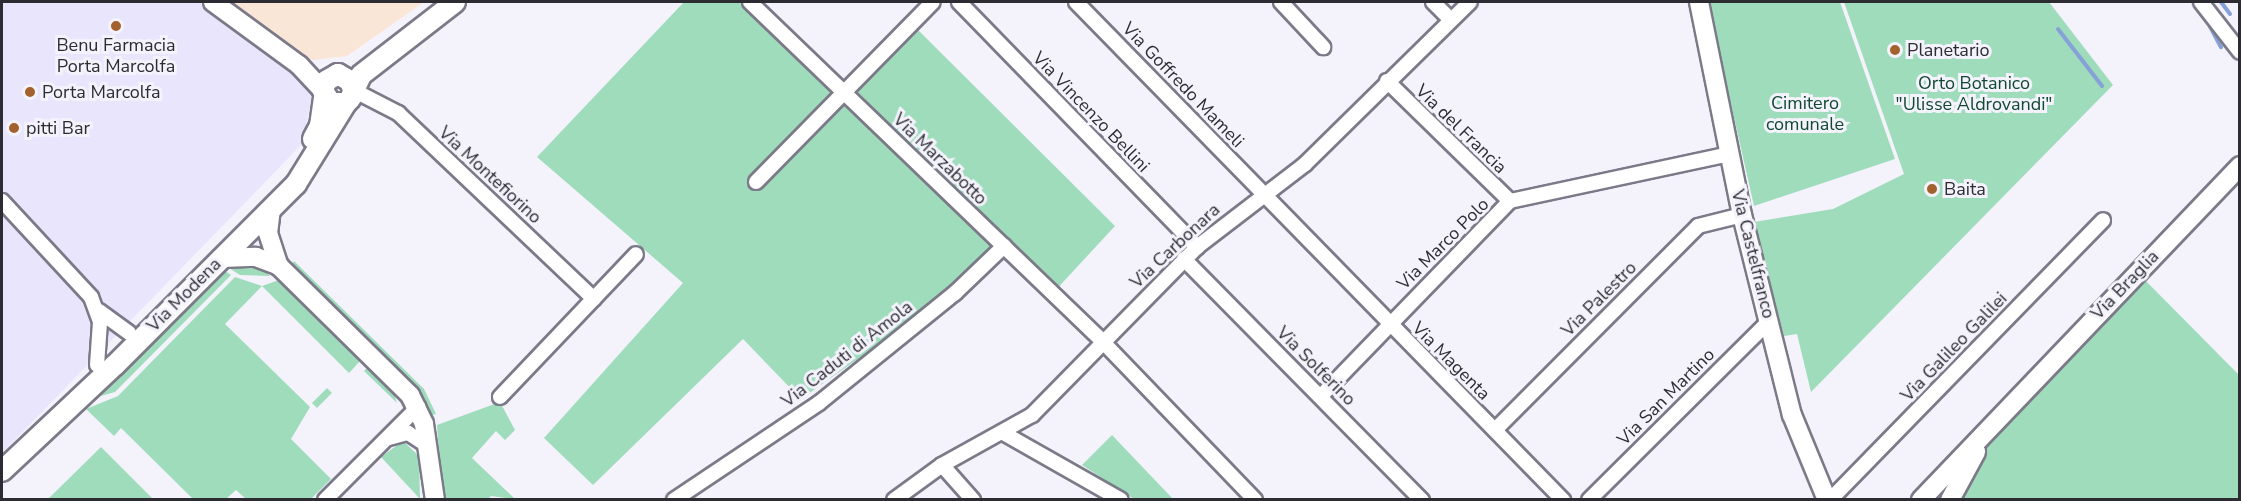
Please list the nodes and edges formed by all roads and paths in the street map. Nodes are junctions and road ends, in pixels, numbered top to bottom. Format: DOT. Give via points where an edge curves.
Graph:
graph roads {
  1 [pos="213,2"];
  2 [pos="455,2"];
  3 [pos="750,2"];
  4 [pos="933,2"];
  5 [pos="959,2"];
  6 [pos="1076,2"];
  7 [pos="1281,2"];
  8 [pos="1434,2"];
  9 [pos="1470,2"];
  10 [pos="1699,2"];
  11 [pos="2201,2"];
  12 [pos="1450,19"];
  13 [pos="1323,47"];
  14 [pos="2240,52"];
  15 [pos="1387,81"];
  16 [pos="329,84"];
  17 [pos="843,91"];
  18 [pos="1730,154"];
  19 [pos="2240,166"];
  20 [pos="756,182"];
  21 [pos="1264,195"];
  22 [pos="2,201"];
  23 [pos="1509,201"];
  24 [pos="272,209"];
  25 [pos="1742,215"];
  26 [pos="2103,220"];
  27 [pos="241,230"];
  28 [pos="1004,246"];
  29 [pos="1197,247"];
  30 [pos="636,254"];
  31 [pos="221,258"];
  32 [pos="272,258"];
  33 [pos="1184,259"];
  34 [pos="594,298"];
  35 [pos="99,311"];
  36 [pos="1769,321"];
  37 [pos="1389,324"];
  38 [pos="129,333"];
  39 [pos="1104,342"];
  40 [pos="97,365"];
  41 [pos="1321,396"];
  42 [pos="500,397"];
  43 [pos="415,403"];
  44 [pos="2012,405"];
  45 [pos="1495,430"];
  46 [pos="1005,434"];
  47 [pos="382,441"];
  48 [pos="429,446"];
  49 [pos="942,465"];
  50 [pos="2,471"];
  51 [pos="325,500"];
  52 [pos="435,500"];
  53 [pos="674,500"];
  54 [pos="894,500"];
  55 [pos="973,500"];
  56 [pos="1121,500"];
  57 [pos="1255,500"];
  58 [pos="1422,500"];
  59 [pos="1563,500"];
  60 [pos="1589,500"];
  61 [pos="1829,500"];
  62 [pos="1921,500"];
  63 [pos="1950,500"];
  64 [pos="1959,500"];
  1 -- 16 [label="street"];
  2 -- 16 [label="main road" via="403,42"];
  3 -- 17 [label="street, Via Marzabotto"];
  4 -- 17 [label="street"];
  5 -- 29 [label="street, Via Vincenzo Bellini"];
  6 -- 21 [label="street, Via Goffredo Mameli"];
  7 -- 13 [label="street"];
  8 -- 12 [label="street"];
  9 -- 12 [label="street, Via Carbonara"];
  10 -- 18 [label="street, Via Castelfranco"];
  11 -- 14 [label="street"];
  12 -- 15 [label="street, Via Carbonara"];
  15 -- 21 [label="street, Via Carbonara" via="1305,164"];
  15 -- 23 [label="street, Via del Francia"];
  16 -- 24 [label="main road, Via Modena" via="318,153"];
  16 -- 27 [label="main road, Via Modena" via="318,129 297,162"];
  16 -- 34 [label="street, Via Montefiorino" via="398,113"];
  17 -- 20 [label="street"];
  17 -- 28 [label="street, Via Marzabotto"];
  18 -- 23 [label="street, Via Marco Polo"];
  18 -- 25 [label="street, Via Castelfranco"];
  19 -- 44 [label="street, Via Braglia"];
  21 -- 29 [label="street, Via Carbonara"];
  21 -- 37 [label="street, Via Magenta"];
  22 -- 35 [label="street" via="78,279"];
  23 -- 37 [label="street, Via Marco Polo"];
  24 -- 27 [label="main road, Via Modena"];
  24 -- 32 [label="street" via="268,233"];
  25 -- 36 [label="street, Via Castelfranco"];
  25 -- 45 [label="street, Via Palestro" via="1698,226"];
  26 -- 61 [label="street, Via Galileo Galilei"];
  27 -- 31 [label="main road, Via Modena"];
  27 -- 32 [label="street"];
  27 -- 38 [label="main road, Via Modena"];
  28 -- 39 [label="street, Via Marzabotto"];
  28 -- 53 [label="street, Via Caduti di Amola" via="955,293 819,403"];
  29 -- 33 [label="street, Via Carbonara"];
  30 -- 34 [label="street"];
  31 -- 32 [label="street"];
  31 -- 50 [label="main road, Via Modena"];
  32 -- 43 [label="street"];
  33 -- 39 [label="street, Via Carbonara"];
  33 -- 41 [label="street, Via Solferino"];
  34 -- 42 [label="street"];
  35 -- 38 [label="street"];
  35 -- 40 [label="street"];
  36 -- 60 [label="street, Via San Martino"];
  36 -- 61 [label="street, Via Castelfranco" via="1792,415"];
  37 -- 41 [label="street, Via Marco Polo"];
  37 -- 45 [label="street, Via Magenta"];
  38 -- 40 [label="main road, Via Modena"];
  39 -- 46 [label="street, Via Carbonara" via="1058,392"];
  39 -- 57 [label="street, Via Marzabotto"];
  40 -- 50 [label="main road, Via Modena"];
  41 -- 58 [label="street, Via Solferino"];
  43 -- 47 [label="street"];
  43 -- 48 [label="street"];
  44 -- 62 [label="street, Via Braglia"];
  44 -- 63 [label="street, Via Braglia" via="1978,448"];
  44 -- 64 [label="street"];
  45 -- 59 [label="street, Via Magenta"];
  46 -- 49 [label="street, Via Carbonara"];
  46 -- 56 [label="street"];
  47 -- 48 [label="street" via="408,433"];
  47 -- 51 [label="street"];
  48 -- 52 [label="street"];
  49 -- 54 [label="street, Via Carbonara"];
  49 -- 55 [label="street"];
}
